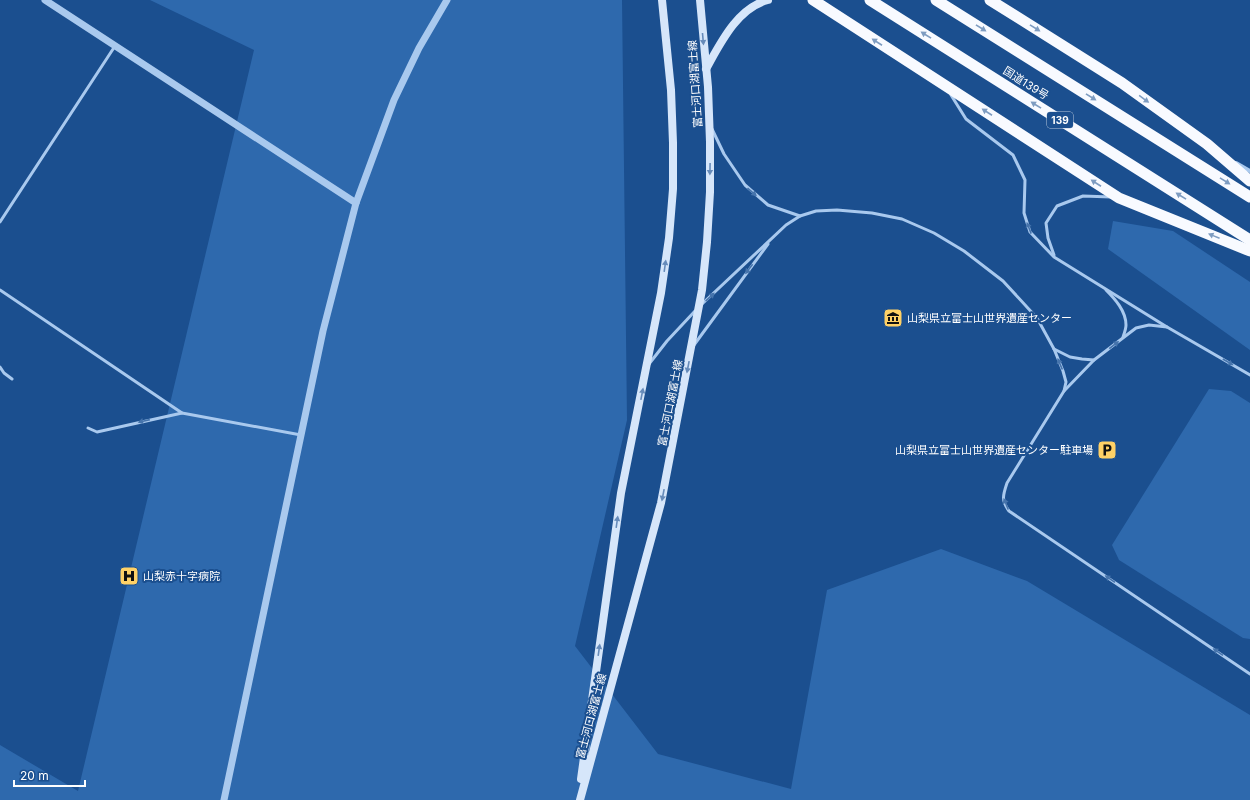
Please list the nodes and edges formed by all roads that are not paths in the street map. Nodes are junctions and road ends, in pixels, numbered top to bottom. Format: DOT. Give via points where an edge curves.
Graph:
graph roads {
  1 [pos="44,0"];
  2 [pos="446,0"];
  3 [pos="662,0"];
  4 [pos="700,0"];
  5 [pos="768,0"];
  6 [pos="813,0"];
  7 [pos="870,0"];
  8 [pos="936,0"];
  9 [pos="990,0"];
  10 [pos="115,46"];
  11 [pos="706,69"];
  12 [pos="946,86"];
  13 [pos="710,123"];
  14 [pos="1207,144"];
  15 [pos="1250,171"];
  16 [pos="1250,181"];
  17 [pos="1250,197"];
  18 [pos="1119,198"];
  19 [pos="356,203"];
  20 [pos="800,216"];
  21 [pos="0,222"];
  22 [pos="773,238"];
  23 [pos="1250,240"];
  24 [pos="1250,251"];
  25 [pos="1054,257"];
  26 [pos="1099,283"];
  27 [pos="0,290"];
  28 [pos="699,307"];
  29 [pos="1167,327"];
  30 [pos="1123,337"];
  31 [pos="691,349"];
  32 [pos="1054,349"];
  33 [pos="1094,360"];
  34 [pos="0,367"];
  35 [pos="647,367"];
  36 [pos="1250,375"];
  37 [pos="12,379"];
  38 [pos="1064,391"];
  39 [pos="182,412"];
  40 [pos="88,428"];
  41 [pos="301,435"];
  42 [pos="1250,674"];
  43 [pos="224,800"];
  44 [pos="579,800"];
  1 -- 10 [label="street"];
  2 -- 19 [label="street" via="394,100"];
  35 -- 3 [label="main road, 富士河口湖富士線, one-way" via="661,293 673,189 671,90"];
  4 -- 11 [label="main road, 富士河口湖富士線, one-way"];
  5 -- 11 [label="main road" via="760,2 741,16 726,34"];
  12 -- 6 [label="highway, one-way"];
  23 -- 7 [label="highway, 国道139号 / 139, one-way"];
  8 -- 17 [label="highway, 国道139号, one-way"];
  9 -- 14 [label="highway, one-way" via="1122,83"];
  10 -- 19 [label="street"];
  10 -- 21 [label="lane"];
  11 -- 13 [label="main road, 富士河口湖富士線"];
  18 -- 12 [label="highway, one-way"];
  25 -- 12 [label="lane, one-way" via="1030,232 1024,214 1025,180 1013,155 966,120"];
  13 -- 20 [label="lane, one-way" via="724,154 745,186 768,205"];
  13 -- 28 [label="main road, 富士河口湖富士線, one-way" via="710,192"];
  14 -- 15 [label="street"];
  14 -- 16 [label="highway"];
  24 -- 18 [label="highway, one-way"];
  18 -- 25 [label="lane" via="1083,196 1057,206 1046,223"];
  19 -- 41 [label="street" via="323,331"];
  20 -- 22 [label="lane"];
  20 -- 32 [label="lane" via="838,210 872,213 902,219 934,233 964,251 1003,281 1037,318"];
  28 -- 22 [label="lane, one-way"];
  22 -- 31 [label="lane, one-way"];
  25 -- 26 [label="lane"];
  26 -- 29 [label="lane"];
  26 -- 30 [label="lane" via="1114,297 1122,311 1126,325"];
  27 -- 39 [label="lane"];
  28 -- 31 [label="main road, 富士河口湖富士線"];
  28 -- 35 [label="lane"];
  29 -- 30 [label="lane" via="1149,325 1136,328"];
  29 -- 36 [label="lane, one-way"];
  33 -- 30 [label="lane, one-way"];
  31 -- 44 [label="main road, 富士河口湖富士線, one-way" via="662,503"];
  32 -- 33 [label="lane" via="1070,357"];
  38 -- 32 [label="lane, one-way" via="1066,382"];
  33 -- 38 [label="lane"];
  34 -- 37 [label="lane"];
  44 -- 35 [label="main road, 富士河口湖富士線, one-way" via="622,493"];
  42 -- 38 [label="lane, one-way" via="1009,511 1004,504 1003,495 1007,483"];
  39 -- 40 [label="lane, one-way" via="97,432"];
  39 -- 41 [label="lane"];
  41 -- 43 [label="street"];
}
